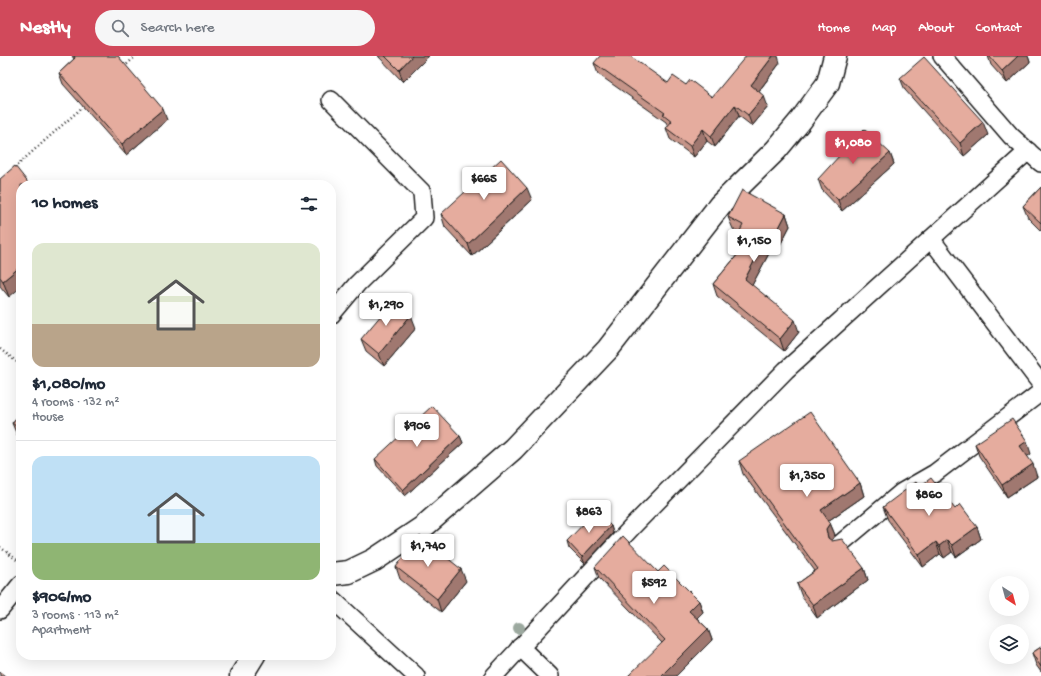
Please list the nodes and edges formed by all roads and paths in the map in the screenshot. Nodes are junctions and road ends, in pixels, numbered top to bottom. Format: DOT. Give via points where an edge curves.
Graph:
graph roads {
  1 [pos="136,56"];
  2 [pos="835,56"];
  3 [pos="942,56"];
  4 [pos="122,69"];
  5 [pos="90,99"];
  6 [pos="331,100"];
  7 [pos="1028,151"];
  8 [pos="1041,163"];
  9 [pos="10,171"];
  10 [pos="931,239"];
  11 [pos="336,309"];
  12 [pos="0,349"];
  13 [pos="16,361"];
  14 [pos="1041,384"];
  15 [pos="1041,392"];
  16 [pos="840,544"];
  17 [pos="0,547"];
  18 [pos="16,558"];
  19 [pos="336,573"];
  20 [pos="16,590"];
  21 [pos="336,603"];
  22 [pos="0,610"];
  23 [pos="520,647"];
  24 [pos="251,660"];
  25 [pos="241,676"];
  26 [pos="416,676"];
  27 [pos="494,676"];
  28 [pos="550,676"];
  1 -- 4 [label="path"];
  2 -- 19 [label="street" via="828,83 791,132 720,205 608,349 513,449 422,528 374,560 349,572"];
  3 -- 7 [label="lane" via="1011,136"];
  5 -- 9 [label="path"];
  6 -- 11 [label="lane" via="422,192 424,218 357,284"];
  7 -- 8 [label="lane"];
  7 -- 10 [label="lane"];
  10 -- 14 [label="lane"];
  10 -- 23 [label="lane" via="786,370 633,526"];
  12 -- 13 [label="path"];
  15 -- 16 [label="lane" via="936,473 902,492"];
  17 -- 18 [label="path"];
  20 -- 22 [label="lane"];
  21 -- 26 [label="lane"];
  23 -- 27 [label="lane"];
  23 -- 28 [label="lane"];
  24 -- 25 [label="street"];
}
